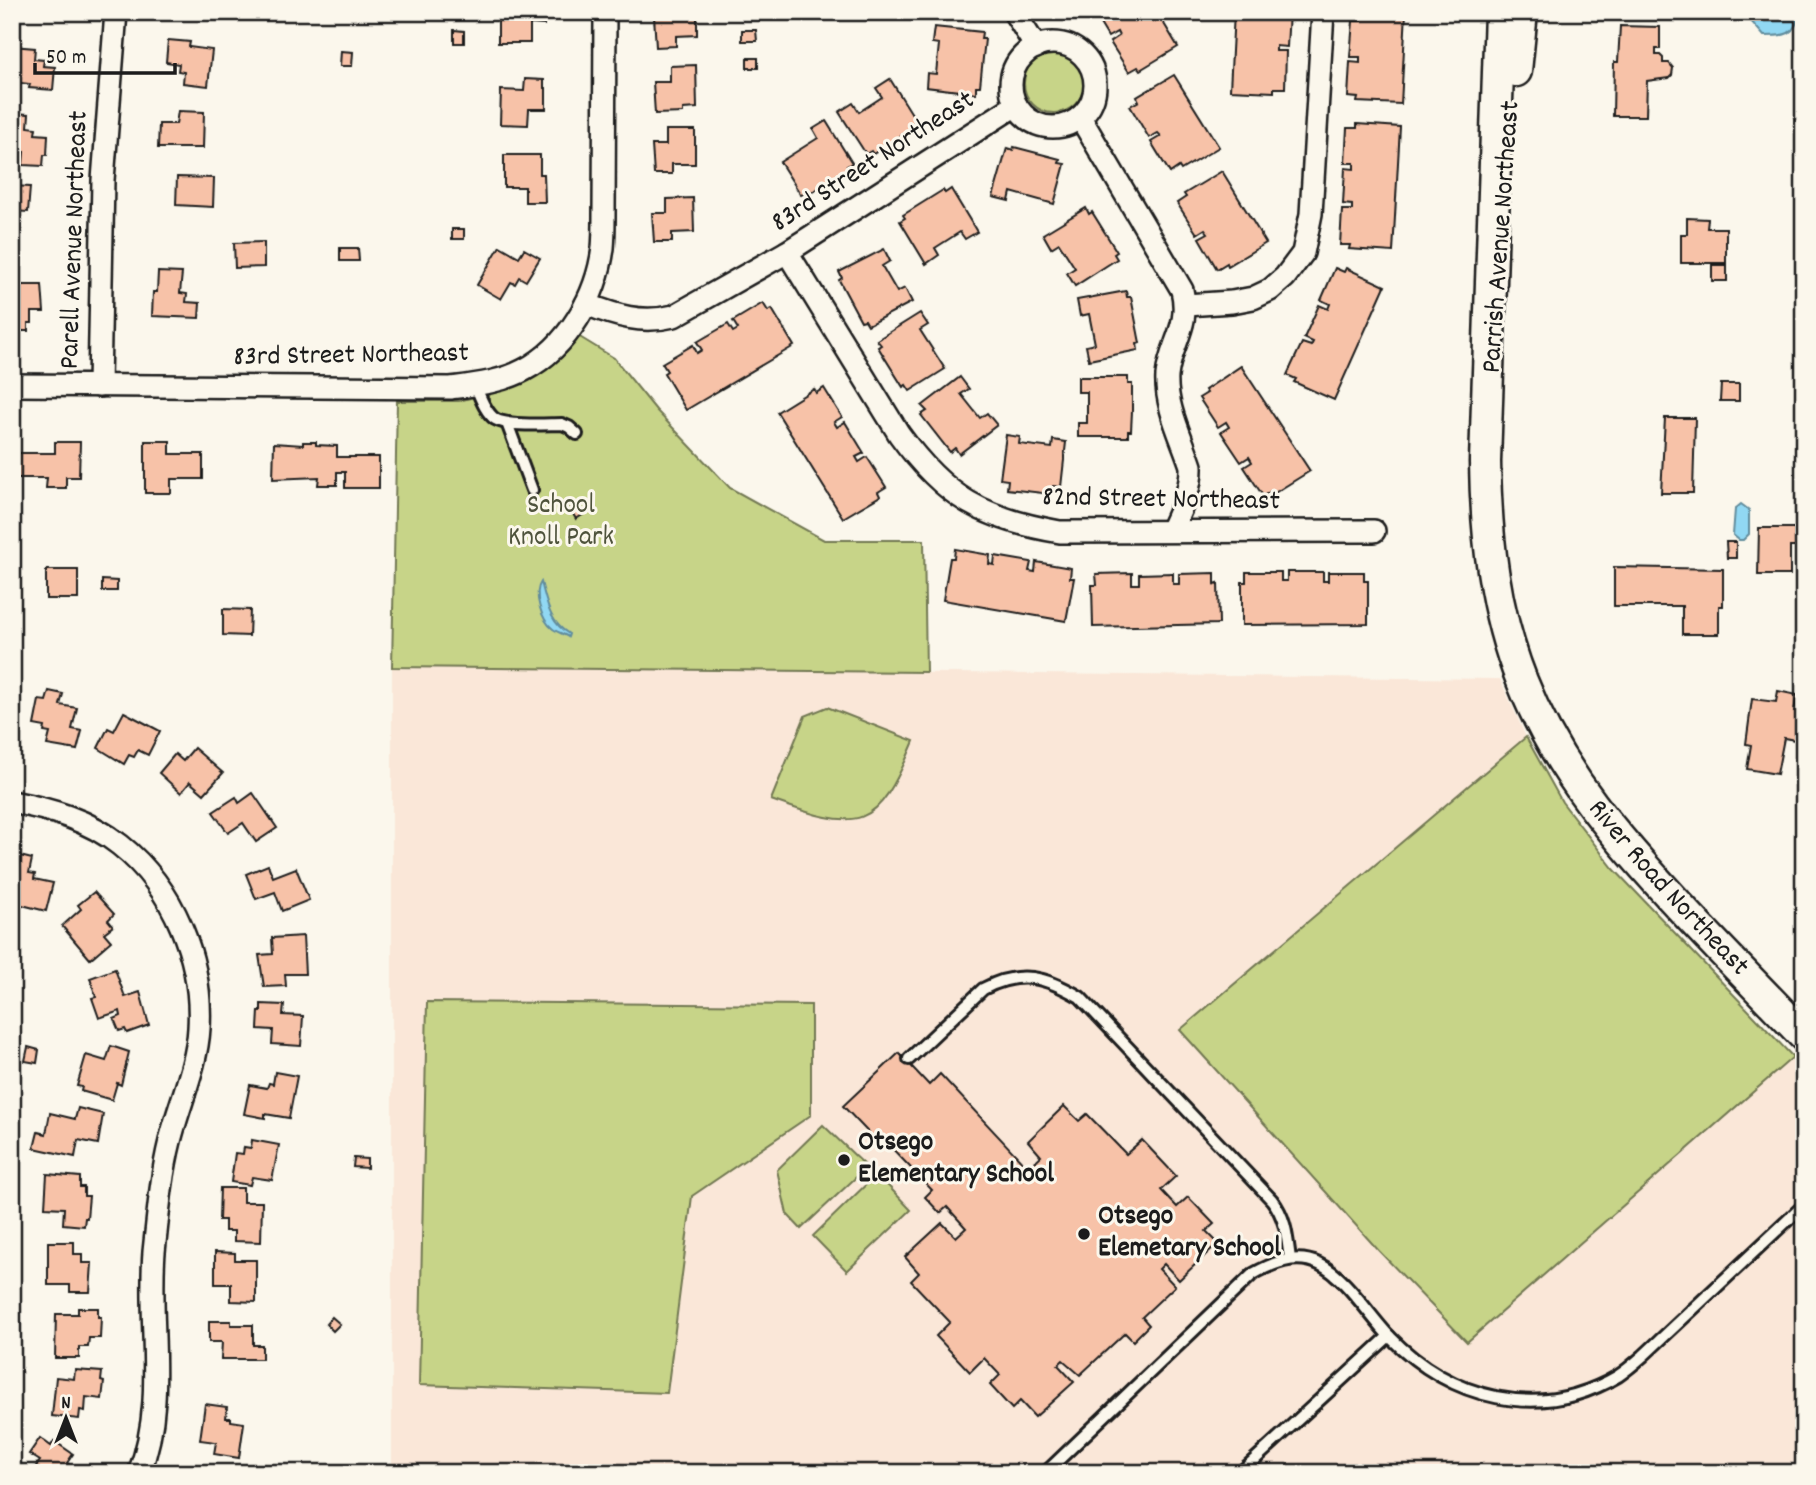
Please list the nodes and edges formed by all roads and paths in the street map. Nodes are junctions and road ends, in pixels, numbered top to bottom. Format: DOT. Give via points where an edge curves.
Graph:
graph roads {
  1 [pos="116,12"];
  2 [pos="605,12"];
  3 [pos="1014,12"];
  4 [pos="1323,12"];
  5 [pos="1500,12"];
  6 [pos="1522,12"];
  7 [pos="1036,47"];
  8 [pos="1016,105"];
  9 [pos="1080,117"];
  10 [pos="787,252"];
  11 [pos="586,304"];
  12 [pos="1186,305"];
  13 [pos="12,385"];
  14 [pos="475,385"];
  15 [pos="99,386"];
  16 [pos="507,423"];
  17 [pos="577,434"];
  18 [pos="1485,462"];
  19 [pos="532,490"];
  20 [pos="1171,531"];
  21 [pos="1374,531"];
  22 [pos="1545,730"];
  23 [pos="12,802"];
  24 [pos="1804,1036"];
  25 [pos="909,1059"];
  26 [pos="1804,1205"];
  27 [pos="1290,1259"];
  28 [pos="1389,1336"];
  29 [pos="139,1473"];
  30 [pos="1045,1473"];
  31 [pos="1240,1473"];
  1 -- 15 [label="street, Parell Avenue Northeast" via="103,180"];
  2 -- 11 [label="street" via="603,247"];
  3 -- 7 [label="street"];
  4 -- 12 [label="street" via="1311,214 1303,253 1285,277 1253,298"];
  5 -- 18 [label="main road, Parrish Avenue Northeast"];
  6 -- 18 [label="main road, Parrish Avenue Northeast"];
  7 -- 8 [label="street" via="1016,65 1012,78"];
  7 -- 9 [label="street" via="1064,44 1087,60 1096,86 1093,100"];
  8 -- 9 [label="street" via="1024,116 1049,127"];
  8 -- 10 [label="street, 83rd Street Northeast"];
  9 -- 12 [label="street" via="1182,290"];
  10 -- 11 [label="street, 83rd Street Northeast" via="674,316 637,320"];
  10 -- 20 [label="street, 82nd Street Northeast" via="899,434 937,480 997,518 1022,525 1060,532"];
  11 -- 14 [label="street, 83rd Street Northeast" via="550,351 523,370"];
  12 -- 20 [label="street" via="1167,374 1171,408 1191,474"];
  13 -- 15 [label="street, 83rd Street Northeast"];
  14 -- 15 [label="street, 83rd Street Northeast"];
  14 -- 16 [label="lane" via="488,411"];
  16 -- 17 [label="lane" via="562,424"];
  16 -- 19 [label="lane"];
  18 -- 22 [label="main road, Parrish Avenue Northeast" via="1492,572 1522,680"];
  20 -- 21 [label="street, 82nd Street Northeast"];
  22 -- 24 [label="main road, River Road Northeast" via="1579,788 1624,847"];
  23 -- 29 [label="street" via="61,813 121,845 164,895 184,929 196,970 199,1030 170,1143 159,1210 152,1300 156,1384 153,1422"];
  25 -- 27 [label="lane" via="983,989 998,981 1046,979 1061,986 1080,997 1272,1200 1286,1225"];
  26 -- 28 [label="lane" via="1643,1356 1618,1376 1570,1396 1516,1401 1463,1388 1419,1364"];
  27 -- 28 [label="lane" via="1316,1263 1332,1272"];
  27 -- 30 [label="lane" via="1253,1275"];
  28 -- 31 [label="lane"];
}
